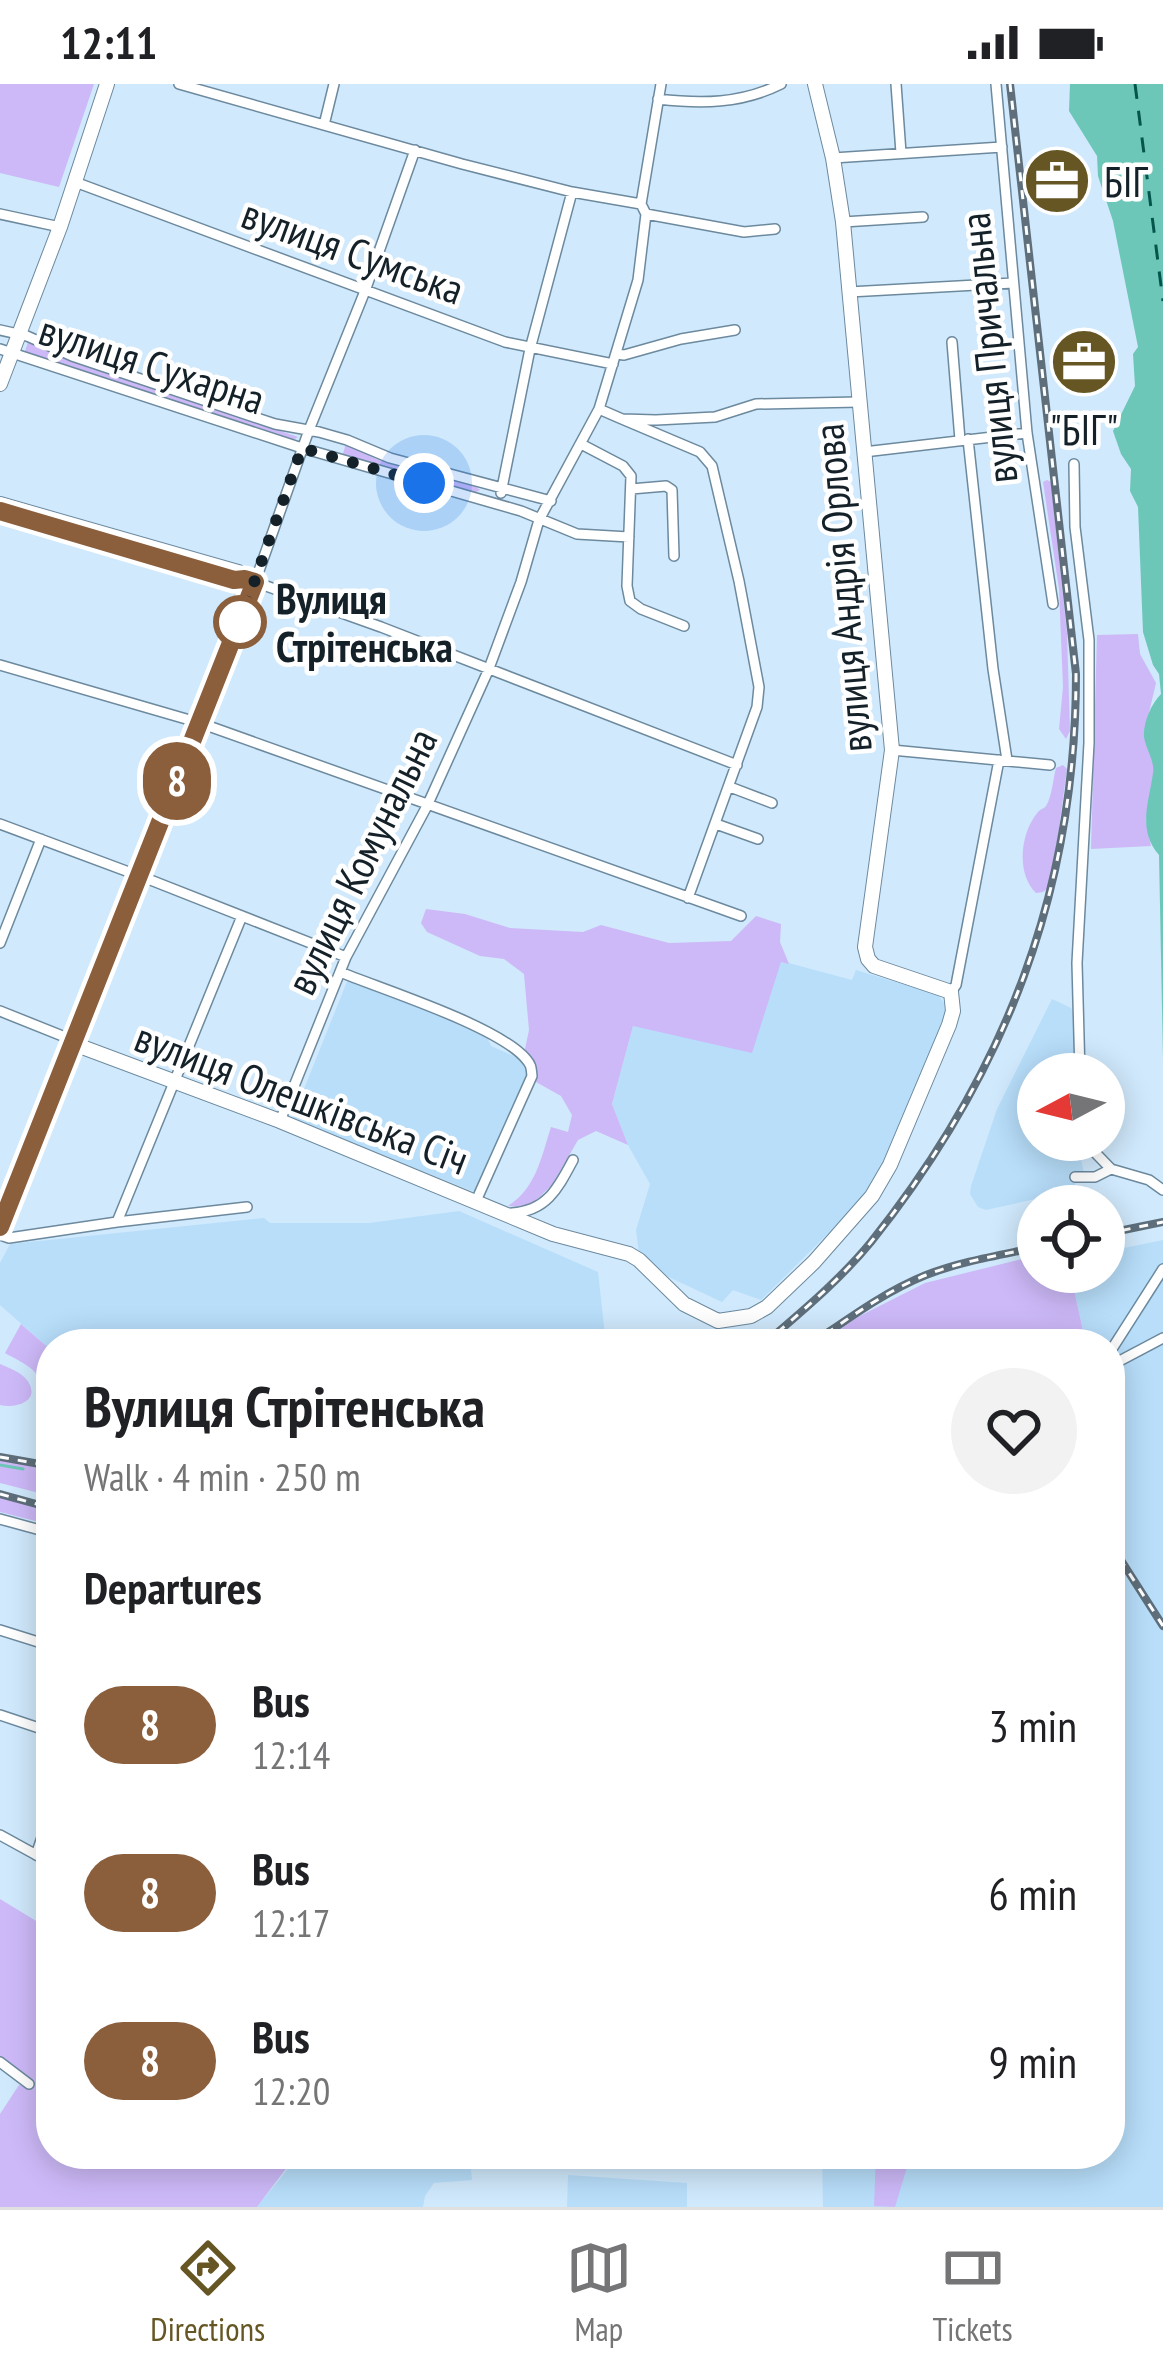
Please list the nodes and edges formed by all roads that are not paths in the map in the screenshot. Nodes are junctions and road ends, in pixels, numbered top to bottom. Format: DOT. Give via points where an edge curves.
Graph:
graph roads {
  1 [pos="107,84"];
  2 [pos="179,84"];
  3 [pos="334,84"];
  4 [pos="661,84"];
  5 [pos="781,84"];
  6 [pos="815,84"];
  7 [pos="896,84"];
  8 [pos="996,84"];
  9 [pos="658,99"];
  10 [pos="324,125"];
  11 [pos="1002,147"];
  12 [pos="415,150"];
  13 [pos="901,153"];
  14 [pos="833,158"];
  15 [pos="75,182"];
  16 [pos="572,192"];
  17 [pos="644,209"];
  18 [pos="0,214"];
  19 [pos="923,217"];
  20 [pos="843,222"];
  21 [pos="60,227"];
  22 [pos="775,230"];
  23 [pos="1013,284"];
  24 [pos="365,291"];
  25 [pos="849,292"];
  26 [pos="0,330"];
  27 [pos="735,330"];
  28 [pos="19,334"];
  29 [pos="952,342"];
  30 [pos="530,349"];
  31 [pos="6,351"];
  32 [pos="615,359"];
  33 [pos="0,384"];
  34 [pos="859,402"];
  35 [pos="599,409"];
  36 [pos="622,419"];
  37 [pos="309,430"];
  38 [pos="1027,433"];
  39 [pos="964,440"];
  40 [pos="581,444"];
  41 [pos="302,448"];
  42 [pos="864,452"];
  43 [pos="1074,464"];
  44 [pos="502,489"];
  45 [pos="631,489"];
  46 [pos="551,501"];
  47 [pos="498,504"];
  48 [pos="0,508"];
  49 [pos="538,520"];
  50 [pos="629,537"];
  51 [pos="674,556"];
  52 [pos="250,580"];
  53 [pos="1053,604"];
  54 [pos="684,626"];
  55 [pos="0,665"];
  56 [pos="488,671"];
  57 [pos="200,723"];
  58 [pos="892,750"];
  59 [pos="1003,760"];
  60 [pos="737,765"];
  61 [pos="1050,765"];
  62 [pos="730,787"];
  63 [pos="772,803"];
  64 [pos="427,806"];
  65 [pos="0,824"];
  66 [pos="716,824"];
  67 [pos="40,839"];
  68 [pos="758,839"];
  69 [pos="140,876"];
  70 [pos="688,898"];
  71 [pos="242,916"];
  72 [pos="741,916"];
  73 [pos="0,943"];
  74 [pos="346,957"];
  75 [pos="340,972"];
  76 [pos="951,992"];
  77 [pos="0,1011"];
  78 [pos="75,1042"];
  79 [pos="1079,1053"];
  80 [pos="175,1083"];
  81 [pos="280,1121"];
  82 [pos="573,1160"];
  83 [pos="1103,1161"];
  84 [pos="1111,1169"];
  85 [pos="1075,1177"];
  86 [pos="1163,1190"];
  87 [pos="476,1202"];
  88 [pos="247,1208"];
  89 [pos="506,1214"];
  90 [pos="117,1222"];
  91 [pos="0,1231"];
  92 [pos="1163,1269"];
  93 [pos="1125,1329"];
  94 [pos="1163,1338"];
  95 [pos="1125,1357"];
  96 [pos="0,1519"];
  97 [pos="36,1528"];
  98 [pos="0,1630"];
  99 [pos="36,1641"];
  100 [pos="0,1715"];
  101 [pos="36,1727"];
  102 [pos="0,1835"];
  103 [pos="36,1855"];
  104 [pos="0,2062"];
  105 [pos="29,2084"];
  1 -- 15 [label="street"];
  2 -- 10 [label="street"];
  3 -- 10 [label="street"];
  4 -- 9 [label="street, вулиця Комунальна"];
  5 -- 9 [label="street" via="711,104"];
  6 -- 14 [label="street, вулиця Андрія Орлова"];
  7 -- 13 [label="street"];
  8 -- 11 [label="street, вулиця Причальна"];
  9 -- 17 [label="street, вулиця Комунальна"];
  10 -- 12 [label="street"];
  11 -- 13 [label="street"];
  11 -- 23 [label="street, вулиця Причальна"];
  12 -- 16 [label="street"];
  12 -- 24 [label="street"];
  13 -- 14 [label="street"];
  14 -- 20 [label="street, вулиця Андрія Орлова"];
  15 -- 21 [label="street"];
  15 -- 24 [label="street, вулиця Сумська"];
  16 -- 17 [label="street"];
  16 -- 30 [label="street"];
  17 -- 22 [label="street" via="744,232"];
  17 -- 32 [label="street, вулиця Комунальна" via="638,280"];
  18 -- 21 [label="street"];
  19 -- 20 [label="street"];
  20 -- 25 [label="street, вулиця Андрія Орлова"];
  21 -- 28 [label="street"];
  23 -- 25 [label="street"];
  23 -- 38 [label="street, вулиця Причальна"];
  24 -- 30 [label="street, вулиця Сумська"];
  24 -- 37 [label="street"];
  25 -- 34 [label="street, вулиця Андрія Орлова"];
  26 -- 28 [label="street, вулиця Сухарна"];
  27 -- 32 [label="street, вулиця Сумська"];
  28 -- 31 [label="street"];
  28 -- 37 [label="street, вулиця Сухарна"];
  29 -- 39 [label="street"];
  30 -- 32 [label="street, вулиця Сумська"];
  30 -- 44 [label="street"];
  31 -- 33 [label="street"];
  31 -- 41 [label="street, вулиця Сухарна"];
  32 -- 35 [label="street, вулиця Комунальна"];
  34 -- 36 [label="street"];
  34 -- 42 [label="street, вулиця Андрія Орлова"];
  35 -- 36 [label="street"];
  35 -- 40 [label="street, вулиця Комунальна"];
  36 -- 60 [label="street" via="700,452 712,466 760,696"];
  37 -- 41 [label="street"];
  37 -- 44 [label="street, вулиця Сухарна"];
  38 -- 39 [label="street"];
  38 -- 53 [label="street, вулиця Причальна"];
  39 -- 42 [label="street"];
  39 -- 59 [label="street"];
  40 -- 45 [label="street" via="627,469"];
  40 -- 46 [label="street, вулиця Комунальна"];
  41 -- 47 [label="street, вулиця Сухарна"];
  41 -- 52 [label="street"];
  42 -- 58 [label="street, вулиця Андрія Орлова"];
  43 -- 79 [label="street" via="1089,640"];
  44 -- 46 [label="street, вулиця Сухарна"];
  44 -- 47 [label="street"];
  45 -- 50 [label="street"];
  45 -- 51 [label="street" via="671,488"];
  46 -- 49 [label="street, вулиця Комунальна"];
  47 -- 49 [label="street, вулиця Сухарна"];
  48 -- 52 [label="street"];
  49 -- 50 [label="street, вулиця Сухарна" via="590,536"];
  49 -- 56 [label="street, вулиця Комунальна"];
  50 -- 54 [label="street" via="630,601"];
  52 -- 56 [label="street"];
  52 -- 57 [label="street"];
  55 -- 57 [label="street"];
  56 -- 60 [label="street"];
  56 -- 64 [label="street, вулиця Комунальна"];
  57 -- 64 [label="street"];
  57 -- 69 [label="street"];
  58 -- 59 [label="street"];
  58 -- 76 [label="street, вулиця Андрія Орлова" via="868,959"];
  59 -- 61 [label="street"];
  59 -- 76 [label="street"];
  60 -- 62 [label="street"];
  62 -- 63 [label="street"];
  62 -- 66 [label="street"];
  64 -- 70 [label="street"];
  64 -- 74 [label="street, вулиця Комунальна"];
  65 -- 67 [label="street"];
  66 -- 68 [label="street"];
  66 -- 70 [label="street"];
  67 -- 69 [label="street"];
  67 -- 73 [label="street"];
  69 -- 71 [label="street"];
  69 -- 78 [label="street"];
  70 -- 72 [label="street"];
  71 -- 74 [label="street"];
  71 -- 80 [label="street"];
  74 -- 75 [label="street, вулиця Комунальна"];
  75 -- 81 [label="street, вулиця Комунальна"];
  75 -- 87 [label="street" via="467,1022 528,1061 532,1076"];
  76 -- 89 [label="street" via="949,1025 872,1196 814,1262 751,1316 718,1321 700,1314 628,1254"];
  77 -- 78 [label="street, вулиця Олешківська Січ"];
  78 -- 80 [label="street, вулиця Олешківська Січ"];
  78 -- 91 [label="street"];
  80 -- 81 [label="street, вулиця Олешківська Січ"];
  80 -- 90 [label="street"];
  81 -- 87 [label="street, вулиця Олешківська Січ"];
  82 -- 89 [label="street" via="544,1202"];
  83 -- 84 [label="street"];
  84 -- 85 [label="street"];
  84 -- 86 [label="street"];
  87 -- 89 [label="street, вулиця Олешківська Січ"];
  88 -- 90 [label="street"];
  90 -- 91 [label="street" via="9,1238"];
  92 -- 93 [label="street"];
  94 -- 95 [label="street"];
  96 -- 97 [label="street"];
  98 -- 99 [label="street"];
  100 -- 101 [label="street"];
  102 -- 103 [label="street"];
  104 -- 105 [label="street"];
}
